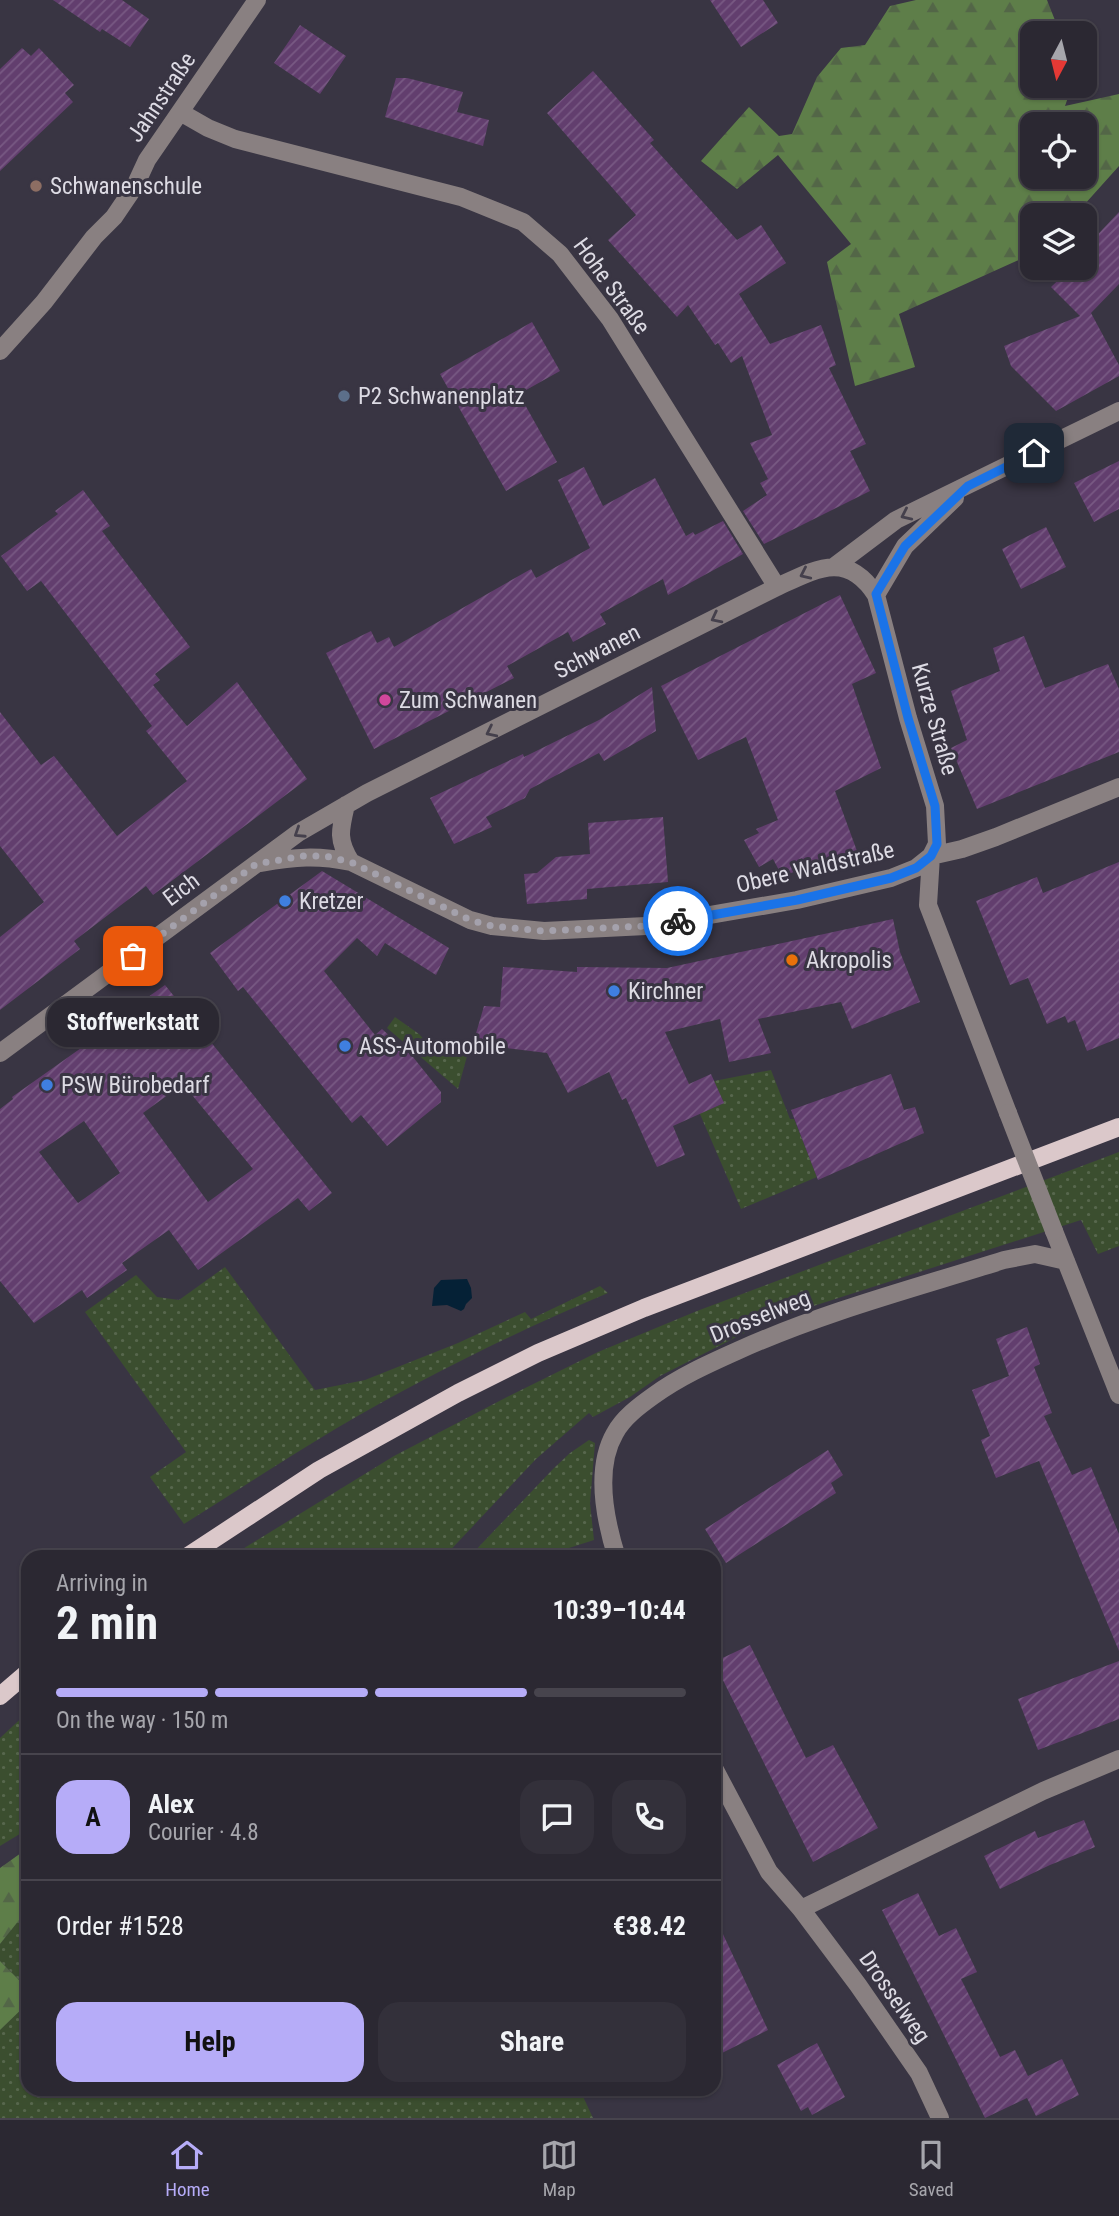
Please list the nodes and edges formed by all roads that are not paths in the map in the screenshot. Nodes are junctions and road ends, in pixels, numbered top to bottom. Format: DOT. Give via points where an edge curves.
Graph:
graph roads {
  1 [pos="257,0"];
  2 [pos="180,112"];
  3 [pos="0,351"];
  4 [pos="1119,411"];
  5 [pos="968,486"];
  6 [pos="835,566"];
  7 [pos="777,587"];
  8 [pos="876,594"];
  9 [pos="1119,787"];
  10 [pos="346,805"];
  11 [pos="931,856"];
  12 [pos="351,862"];
  13 [pos="256,864"];
  14 [pos="0,1054"];
  15 [pos="1119,1127"];
  16 [pos="1066,1261"];
  17 [pos="1119,1395"];
  18 [pos="197,1550"];
  19 [pos="615,1550"];
  20 [pos="21,1678"];
  21 [pos="0,1696"];
  22 [pos="1119,1759"];
  23 [pos="721,1781"];
  24 [pos="801,1909"];
  25 [pos="940,2118"];
  1 -- 2 [label="street, Jahnstraße"];
  2 -- 3 [label="street, Jahnstraße" via="114,217"];
  2 -- 7 [label="street, Hohe Straße" via="235,139 461,197 523,222 560,254 610,319"];
  4 -- 5 [label="street, Schwanen"];
  5 -- 6 [label="street, Schwanen, one-way" via="895,520"];
  5 -- 8 [label="street, Schwanen" via="905,546"];
  6 -- 7 [label="street, Schwanen, one-way" via="816,569"];
  6 -- 8 [label="street" via="855,571"];
  7 -- 10 [label="street, Schwanen, one-way"];
  8 -- 11 [label="street, Kurze Straße" via="935,806 937,844"];
  9 -- 11 [label="street" via="996,837"];
  10 -- 12 [label="street" via="342,847"];
  10 -- 13 [label="street, Eich, one-way"];
  11 -- 12 [label="street, Obere Waldstraße" via="891,878 797,900 646,926 544,931 470,920"];
  11 -- 16 [label="street, Obere Waldstraße, bridge" via="928,905"];
  12 -- 13 [label="street, Eich" via="303,856"];
  13 -- 14 [label="street, Eich"];
  15 -- 18 [label="main road" via="644,1308 538,1353 319,1470"];
  16 -- 17 [label="street, Obere Waldstraße"];
  16 -- 19 [label="street, Drosselweg" via="1035,1254 1004,1260 790,1327 660,1391 615,1431 606,1452 604,1498"];
  20 -- 21 [label="main road"];
  22 -- 24 [label="street"];
  23 -- 24 [label="street, Drosselweg" via="769,1872"];
  24 -- 25 [label="street, Drosselweg" via="919,2073"];
}
